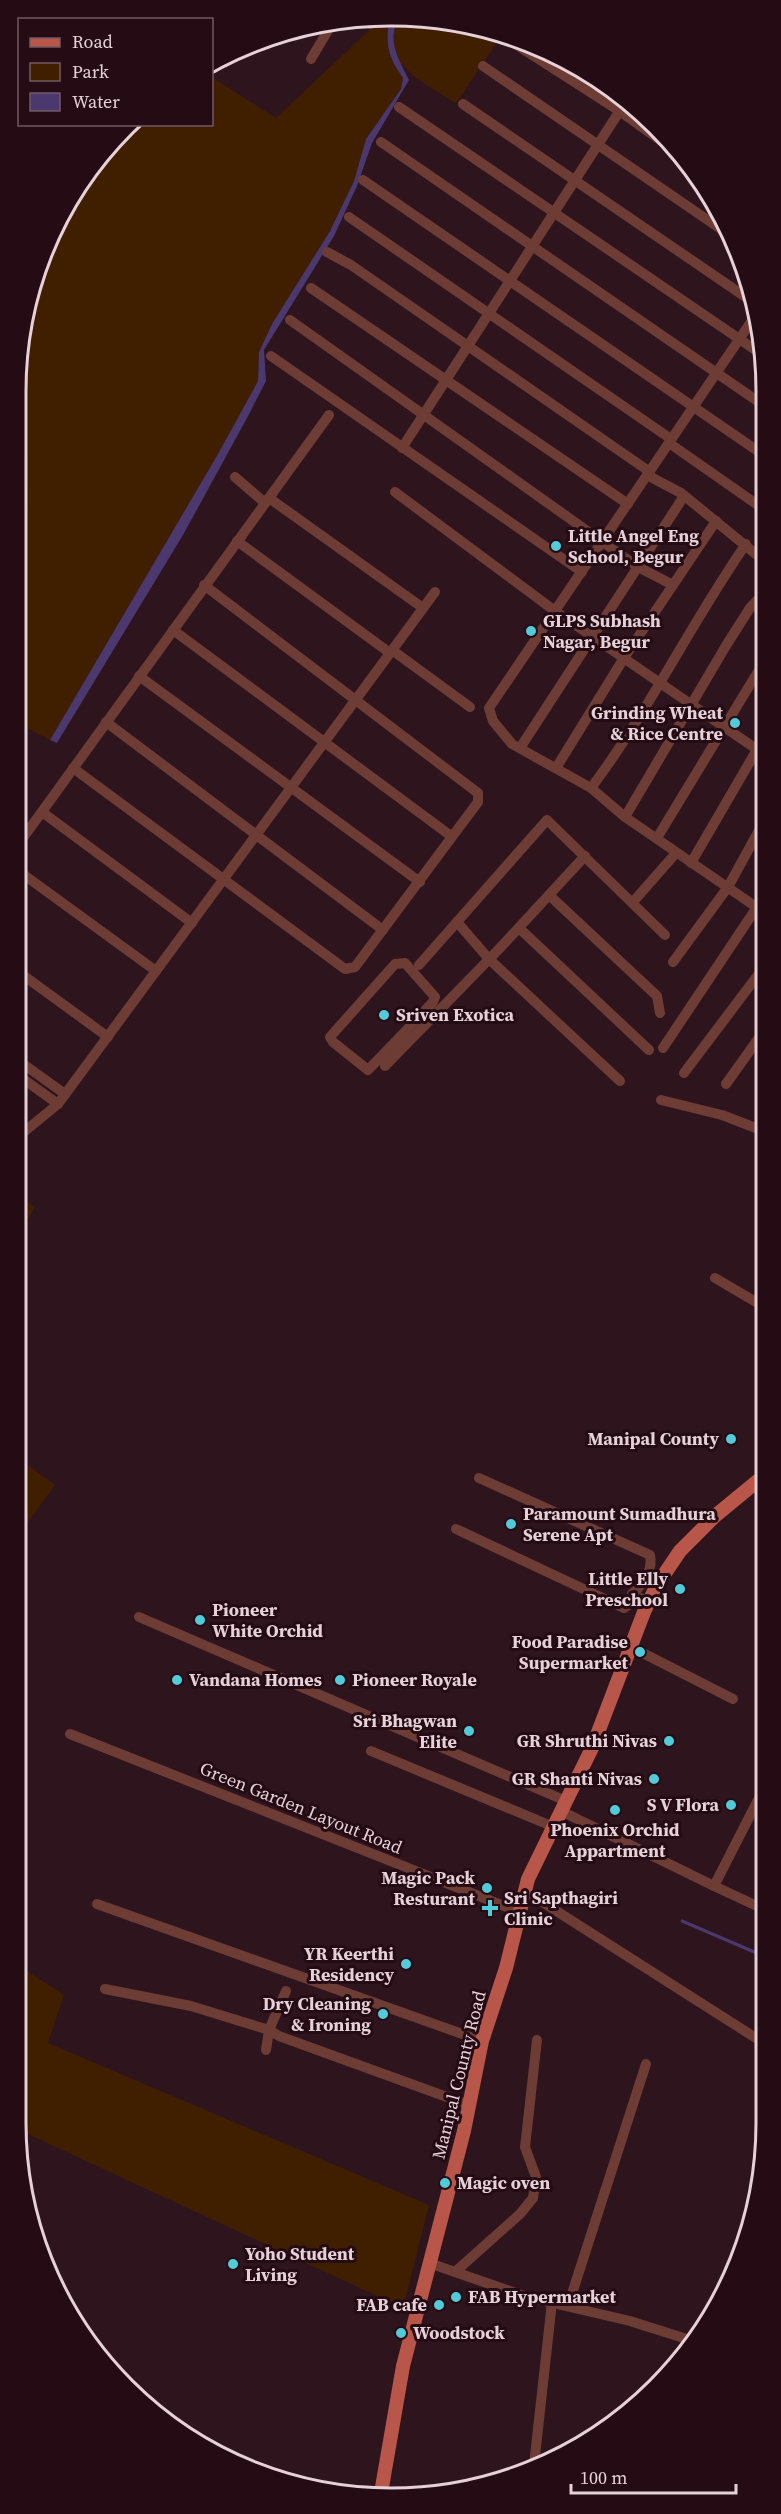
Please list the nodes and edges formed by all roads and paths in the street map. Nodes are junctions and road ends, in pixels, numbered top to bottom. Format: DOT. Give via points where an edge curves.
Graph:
graph roads {
  1 [pos="327,32"];
  2 [pos="527,52"];
  3 [pos="311,59"];
  4 [pos="483,66"];
  5 [pos="463,104"];
  6 [pos="399,107"];
  7 [pos="619,112"];
  8 [pos="651,134"];
  9 [pos="381,142"];
  10 [pos="598,144"];
  11 [pos="575,179"];
  12 [pos="363,180"];
  13 [pos="554,213"];
  14 [pos="349,217"];
  15 [pos="716,226"];
  16 [pos="533,245"];
  17 [pos="327,252"];
  18 [pos="511,280"];
  19 [pos="310,288"];
  20 [pos="743,295"];
  21 [pos="490,313"];
  22 [pos="290,320"];
  23 [pos="749,325"];
  24 [pos="739,340"];
  25 [pos="466,347"];
  26 [pos="753,349"];
  27 [pos="271,356"];
  28 [pos="716,374"];
  29 [pos="444,381"];
  30 [pos="756,400"];
  31 [pos="694,407"];
  32 [pos="329,415"];
  33 [pos="423,415"];
  34 [pos="670,441"];
  35 [pos="402,448"];
  36 [pos="756,450"];
  37 [pos="648,473"];
  38 [pos="235,477"];
  39 [pos="395,492"];
  40 [pos="684,496"];
  41 [pos="267,500"];
  42 [pos="628,504"];
  43 [pos="756,504"];
  44 [pos="716,521"];
  45 [pos="237,541"];
  46 [pos="603,541"];
  47 [pos="746,544"];
  48 [pos="756,553"];
  49 [pos="639,566"];
  50 [pos="582,572"];
  51 [pos="204,585"];
  52 [pos="673,585"];
  53 [pos="435,592"];
  54 [pos="756,602"];
  55 [pos="423,608"];
  56 [pos="555,611"];
  57 [pos="173,630"];
  58 [pos="592,636"];
  59 [pos="391,651"];
  60 [pos="624,658"];
  61 [pos="756,675"];
  62 [pos="139,676"];
  63 [pos="660,682"];
  64 [pos="356,698"];
  65 [pos="691,704"];
  66 [pos="470,707"];
  67 [pos="105,722"];
  68 [pos="724,726"];
  69 [pos="323,743"];
  70 [pos="756,746"];
  71 [pos="520,748"];
  72 [pos="756,755"];
  73 [pos="73,768"];
  74 [pos="556,768"];
  75 [pos="292,786"];
  76 [pos="591,788"];
  77 [pos="42,812"];
  78 [pos="625,817"];
  79 [pos="26,834"];
  80 [pos="256,834"];
  81 [pos="451,836"];
  82 [pos="756,836"];
  83 [pos="657,838"];
  84 [pos="676,853"];
  85 [pos="585,856"];
  86 [pos="691,863"];
  87 [pos="26,876"];
  88 [pos="224,879"];
  89 [pos="420,882"];
  90 [pos="728,887"];
  91 [pos="549,896"];
  92 [pos="633,902"];
  93 [pos="756,905"];
  94 [pos="756,914"];
  95 [pos="457,922"];
  96 [pos="192,923"];
  97 [pos="519,928"];
  98 [pos="383,930"];
  99 [pos="665,935"];
  100 [pos="489,959"];
  101 [pos="673,962"];
  102 [pos="419,965"];
  103 [pos="156,971"];
  104 [pos="26,977"];
  105 [pos="756,978"];
  106 [pos="660,1013"];
  107 [pos="420,1023"];
  108 [pos="108,1037"];
  109 [pos="402,1041"];
  110 [pos="756,1042"];
  111 [pos="663,1048"];
  112 [pos="650,1050"];
  113 [pos="26,1066"];
  114 [pos="385,1066"];
  115 [pos="684,1073"];
  116 [pos="26,1081"];
  117 [pos="620,1081"];
  118 [pos="726,1084"];
  119 [pos="65,1094"];
  120 [pos="661,1100"];
  121 [pos="58,1104"];
  122 [pos="756,1128"];
  123 [pos="26,1130"];
  124 [pos="715,1278"];
  125 [pos="756,1302"];
  126 [pos="479,1478"];
  127 [pos="756,1482"];
  128 [pos="456,1529"];
  129 [pos="632,1594"];
  130 [pos="649,1602"];
  131 [pos="139,1617"];
  132 [pos="631,1647"];
  133 [pos="733,1699"];
  134 [pos="70,1734"];
  135 [pos="371,1751"];
  136 [pos="756,1804"];
  137 [pos="564,1806"];
  138 [pos="554,1827"];
  139 [pos="714,1886"];
  140 [pos="525,1891"];
  141 [pos="98,1904"];
  142 [pos="756,1907"];
  143 [pos="519,1912"];
  144 [pos="105,1989"];
  145 [pos="286,1991"];
  146 [pos="269,2030"];
  147 [pos="756,2038"];
  148 [pos="482,2040"];
  149 [pos="537,2040"];
  150 [pos="266,2050"];
  151 [pos="646,2064"];
  152 [pos="469,2105"];
  153 [pos="429,2263"];
  154 [pos="455,2272"];
  155 [pos="552,2302"];
  156 [pos="568,2306"];
  157 [pos="685,2339"];
  158 [pos="535,2459"];
  159 [pos="382,2488"];
  1 -- 3 [label="street"];
  2 -- 7 [label="street"];
  4 -- 10 [label="street"];
  5 -- 11 [label="street"];
  6 -- 13 [label="street"];
  7 -- 8 [label="street"];
  7 -- 10 [label="street"];
  9 -- 16 [label="street"];
  10 -- 11 [label="street"];
  10 -- 15 [label="street"];
  11 -- 13 [label="street"];
  11 -- 20 [label="street"];
  12 -- 18 [label="street"];
  13 -- 16 [label="street"];
  13 -- 24 [label="street"];
  14 -- 21 [label="street"];
  16 -- 18 [label="street"];
  16 -- 28 [label="street"];
  17 -- 25 [label="street"];
  18 -- 21 [label="street"];
  18 -- 31 [label="street"];
  19 -- 29 [label="street"];
  21 -- 25 [label="street"];
  21 -- 34 [label="street"];
  22 -- 33 [label="street"];
  23 -- 24 [label="street"];
  24 -- 26 [label="street"];
  24 -- 28 [label="street"];
  25 -- 29 [label="street"];
  25 -- 37 [label="street"];
  27 -- 35 [label="street"];
  28 -- 30 [label="street"];
  28 -- 31 [label="street"];
  29 -- 33 [label="street"];
  29 -- 42 [label="street" via="506,418"];
  31 -- 34 [label="street"];
  31 -- 36 [label="street"];
  32 -- 41 [label="street"];
  33 -- 35 [label="street"];
  33 -- 46 [label="street"];
  34 -- 37 [label="street"];
  34 -- 43 [label="street"];
  35 -- 50 [label="street"];
  37 -- 40 [label="street"];
  37 -- 42 [label="street"];
  38 -- 41 [label="street"];
  39 -- 56 [label="street"];
  40 -- 44 [label="street"];
  40 -- 49 [label="street"];
  41 -- 45 [label="street"];
  41 -- 55 [label="street"];
  42 -- 46 [label="street"];
  44 -- 47 [label="street"];
  44 -- 52 [label="street"];
  45 -- 51 [label="street"];
  45 -- 59 [label="street"];
  46 -- 49 [label="street"];
  46 -- 50 [label="street"];
  47 -- 48 [label="street"];
  47 -- 63 [label="street" via="707,600"];
  49 -- 52 [label="street"];
  49 -- 58 [label="street"];
  50 -- 56 [label="street"];
  51 -- 57 [label="street"];
  51 -- 64 [label="street"];
  52 -- 60 [label="street"];
  53 -- 55 [label="street"];
  54 -- 65 [label="street"];
  55 -- 59 [label="street"];
  56 -- 58 [label="street"];
  56 -- 71 [label="street" via="489,708 493,721"];
  57 -- 62 [label="street"];
  57 -- 69 [label="street"];
  58 -- 60 [label="street"];
  58 -- 71 [label="street"];
  59 -- 64 [label="street"];
  59 -- 66 [label="street"];
  60 -- 63 [label="street"];
  60 -- 74 [label="street"];
  61 -- 68 [label="street"];
  62 -- 67 [label="street"];
  62 -- 75 [label="street"];
  63 -- 65 [label="street"];
  63 -- 76 [label="street"];
  64 -- 69 [label="street"];
  64 -- 81 [label="street" via="478,792 478,802"];
  65 -- 68 [label="street"];
  65 -- 78 [label="street"];
  67 -- 73 [label="street"];
  67 -- 80 [label="street"];
  68 -- 70 [label="street"];
  68 -- 83 [label="street"];
  69 -- 75 [label="street"];
  69 -- 81 [label="street"];
  71 -- 74 [label="street"];
  72 -- 86 [label="street"];
  73 -- 77 [label="street"];
  73 -- 88 [label="street"];
  74 -- 76 [label="street"];
  75 -- 80 [label="street"];
  75 -- 89 [label="street"];
  76 -- 78 [label="street"];
  77 -- 79 [label="street"];
  77 -- 96 [label="street"];
  78 -- 83 [label="street"];
  80 -- 88 [label="street"];
  80 -- 98 [label="street"];
  81 -- 89 [label="street"];
  82 -- 90 [label="street"];
  83 -- 84 [label="street"];
  84 -- 86 [label="street"];
  84 -- 92 [label="street"];
  85 -- 91 [label="street"];
  85 -- 92 [label="street"];
  85 -- 95 [label="street" via="547,820"];
  86 -- 90 [label="street"];
  87 -- 103 [label="street"];
  88 -- 96 [label="street"];
  88 -- 98 [label="street" via="345,969 355,968"];
  89 -- 98 [label="street"];
  90 -- 93 [label="street"];
  90 -- 101 [label="street"];
  91 -- 97 [label="street"];
  91 -- 106 [label="street" via="657,996"];
  92 -- 99 [label="street"];
  94 -- 111 [label="street"];
  95 -- 100 [label="street"];
  95 -- 102 [label="street"];
  96 -- 103 [label="street"];
  97 -- 100 [label="street"];
  97 -- 112 [label="street"];
  100 -- 107 [label="street"];
  100 -- 117 [label="street"];
  103 -- 108 [label="street"];
  104 -- 108 [label="street"];
  105 -- 115 [label="street"];
  107 -- 109 [label="street"];
  107 -- 109 [label="street" via="433,1002 434,992 400,962 330,1036 368,1070"];
  108 -- 119 [label="street"];
  109 -- 114 [label="street"];
  110 -- 118 [label="street"];
  113 -- 119 [label="street"];
  116 -- 121 [label="street"];
  119 -- 121 [label="street"];
  120 -- 122 [label="street"];
  121 -- 123 [label="street"];
  124 -- 125 [label="street"];
  126 -- 129 [label="street" via="650,1554 652,1566 643,1584"];
  127 -- 130 [label="main road, Manipal County Road" via="680,1551"];
  128 -- 129 [label="street" via="624,1608 630,1604"];
  129 -- 130 [label="street"];
  130 -- 132 [label="main road, Manipal County Road"];
  131 -- 137 [label="street"];
  132 -- 133 [label="street"];
  132 -- 137 [label="main road, Manipal County Road" via="592,1748"];
  134 -- 143 [label="street, Green Garden Layout Road"];
  135 -- 138 [label="street"];
  136 -- 139 [label="street"];
  137 -- 138 [label="main road, Manipal County Road"];
  137 -- 139 [label="street"];
  138 -- 140 [label="main road, Manipal County Road"];
  139 -- 142 [label="street"];
  140 -- 143 [label="main road, Manipal County Road"];
  140 -- 147 [label="street"];
  141 -- 148 [label="street"];
  143 -- 148 [label="main road, Manipal County Road"];
  144 -- 146 [label="street" via="191,2006"];
  145 -- 146 [label="street"];
  146 -- 150 [label="street"];
  146 -- 152 [label="street"];
  148 -- 152 [label="main road, Manipal County Road"];
  149 -- 154 [label="street" via="525,2147 536,2177 533,2198"];
  151 -- 156 [label="street"];
  152 -- 153 [label="main road, Manipal County Road"];
  153 -- 154 [label="street"];
  153 -- 159 [label="main road, Manipal County Road" via="403,2366"];
  154 -- 155 [label="street"];
  155 -- 156 [label="street"];
  155 -- 158 [label="street"];
  156 -- 157 [label="street"];
}
